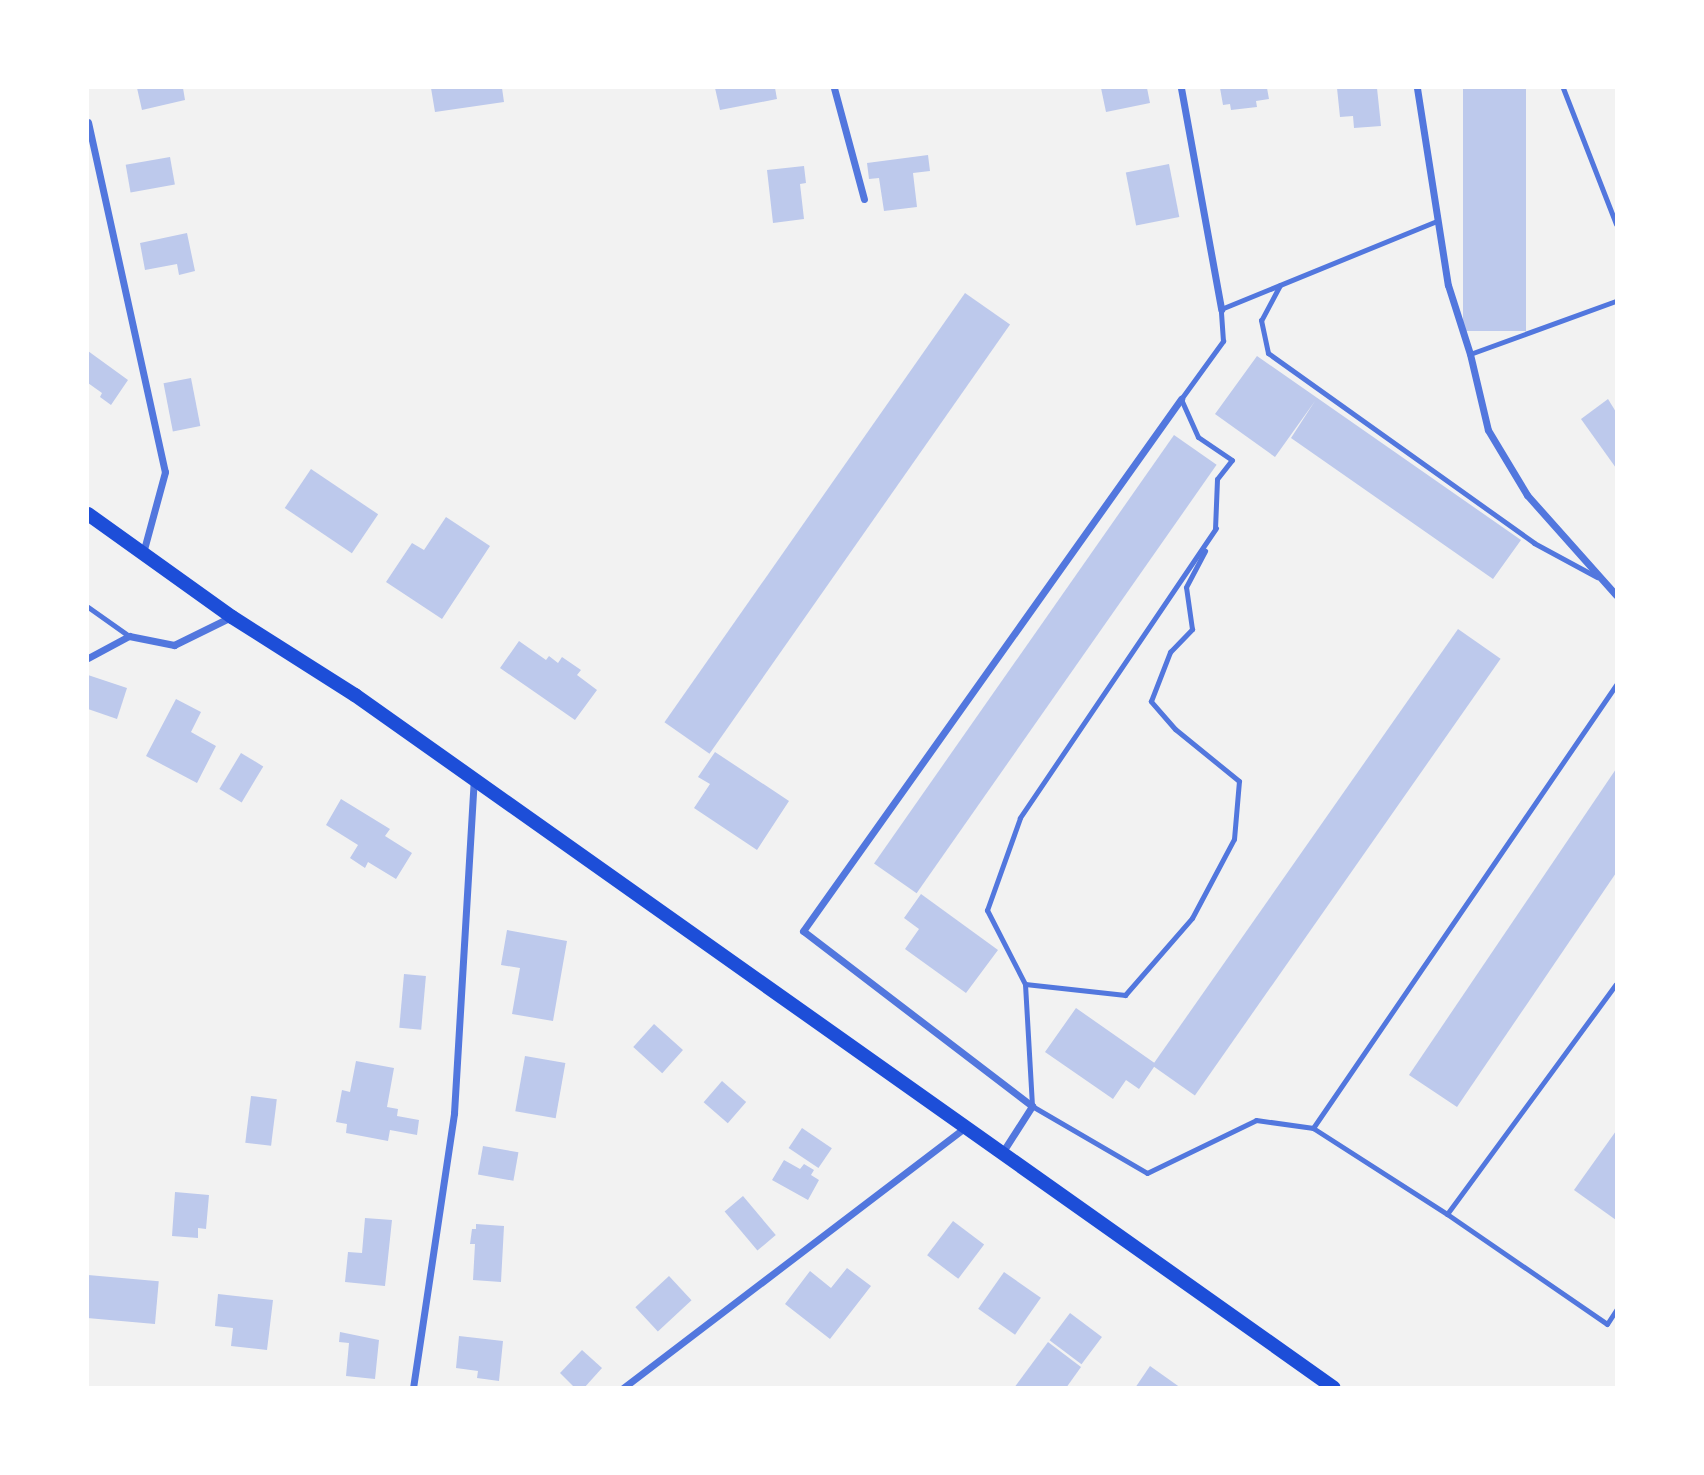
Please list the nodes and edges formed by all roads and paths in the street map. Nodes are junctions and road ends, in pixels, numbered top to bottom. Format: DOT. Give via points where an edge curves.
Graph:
graph roads {
  1 [pos="834,88"];
  2 [pos="1181,88"];
  3 [pos="1417,88"];
  4 [pos="1563,88"];
  5 [pos="88,122"];
  6 [pos="864,199"];
  7 [pos="1437,221"];
  8 [pos="1616,224"];
  9 [pos="1280,285"];
  10 [pos="1616,301"];
  11 [pos="1221,309"];
  12 [pos="1470,354"];
  13 [pos="1181,399"];
  14 [pos="88,514"];
  15 [pos="1216,528"];
  16 [pos="143,552"];
  17 [pos="1597,577"];
  18 [pos="1616,595"];
  19 [pos="88,607"];
  20 [pos="232,617"];
  21 [pos="129,636"];
  22 [pos="88,658"];
  23 [pos="1616,685"];
  24 [pos="474,779"];
  25 [pos="1025,984"];
  26 [pos="1616,984"];
  27 [pos="1032,1106"];
  28 [pos="965,1127"];
  29 [pos="1313,1128"];
  30 [pos="1002,1153"];
  31 [pos="1447,1214"];
  32 [pos="1616,1310"];
  33 [pos="412,1388"];
  34 [pos="623,1388"];
  35 [pos="1334,1388"];
  1 -- 6 [label="street"];
  2 -- 11 [label="street"];
  3 -- 7 [label="street"];
  4 -- 8 [label="lane"];
  5 -- 16 [label="street" via="165,472"];
  7 -- 9 [label="lane"];
  7 -- 12 [label="street" via="1448,285"];
  9 -- 11 [label="lane"];
  9 -- 17 [label="lane" via="1261,320 1268,354 1534,543"];
  10 -- 12 [label="lane"];
  11 -- 13 [label="lane" via="1223,341"];
  12 -- 17 [label="street" via="1488,430 1527,495"];
  13 -- 15 [label="lane" via="1198,437 1232,460 1217,479"];
  13 -- 27 [label="street" via="803,931"];
  14 -- 16 [label="main road"];
  15 -- 25 [label="lane" via="1020,818 987,910"];
  15 -- 25 [label="lane" via="1186,587 1192,629 1170,652 1151,701 1175,729 1239,781 1234,839 1192,918 1125,995"];
  16 -- 20 [label="main road"];
  17 -- 18 [label="street"];
  19 -- 21 [label="lane"];
  20 -- 21 [label="street" via="174,645"];
  20 -- 24 [label="main road" via="355,695"];
  21 -- 22 [label="street"];
  23 -- 29 [label="lane"];
  24 -- 28 [label="main road"];
  24 -- 33 [label="street" via="454,1113"];
  25 -- 27 [label="lane"];
  26 -- 31 [label="lane"];
  27 -- 29 [label="lane" via="1147,1173 1256,1120"];
  27 -- 30 [label="street"];
  28 -- 30 [label="main road"];
  28 -- 34 [label="street"];
  29 -- 31 [label="lane"];
  30 -- 35 [label="main road"];
  31 -- 32 [label="lane" via="1607,1324"];
}
